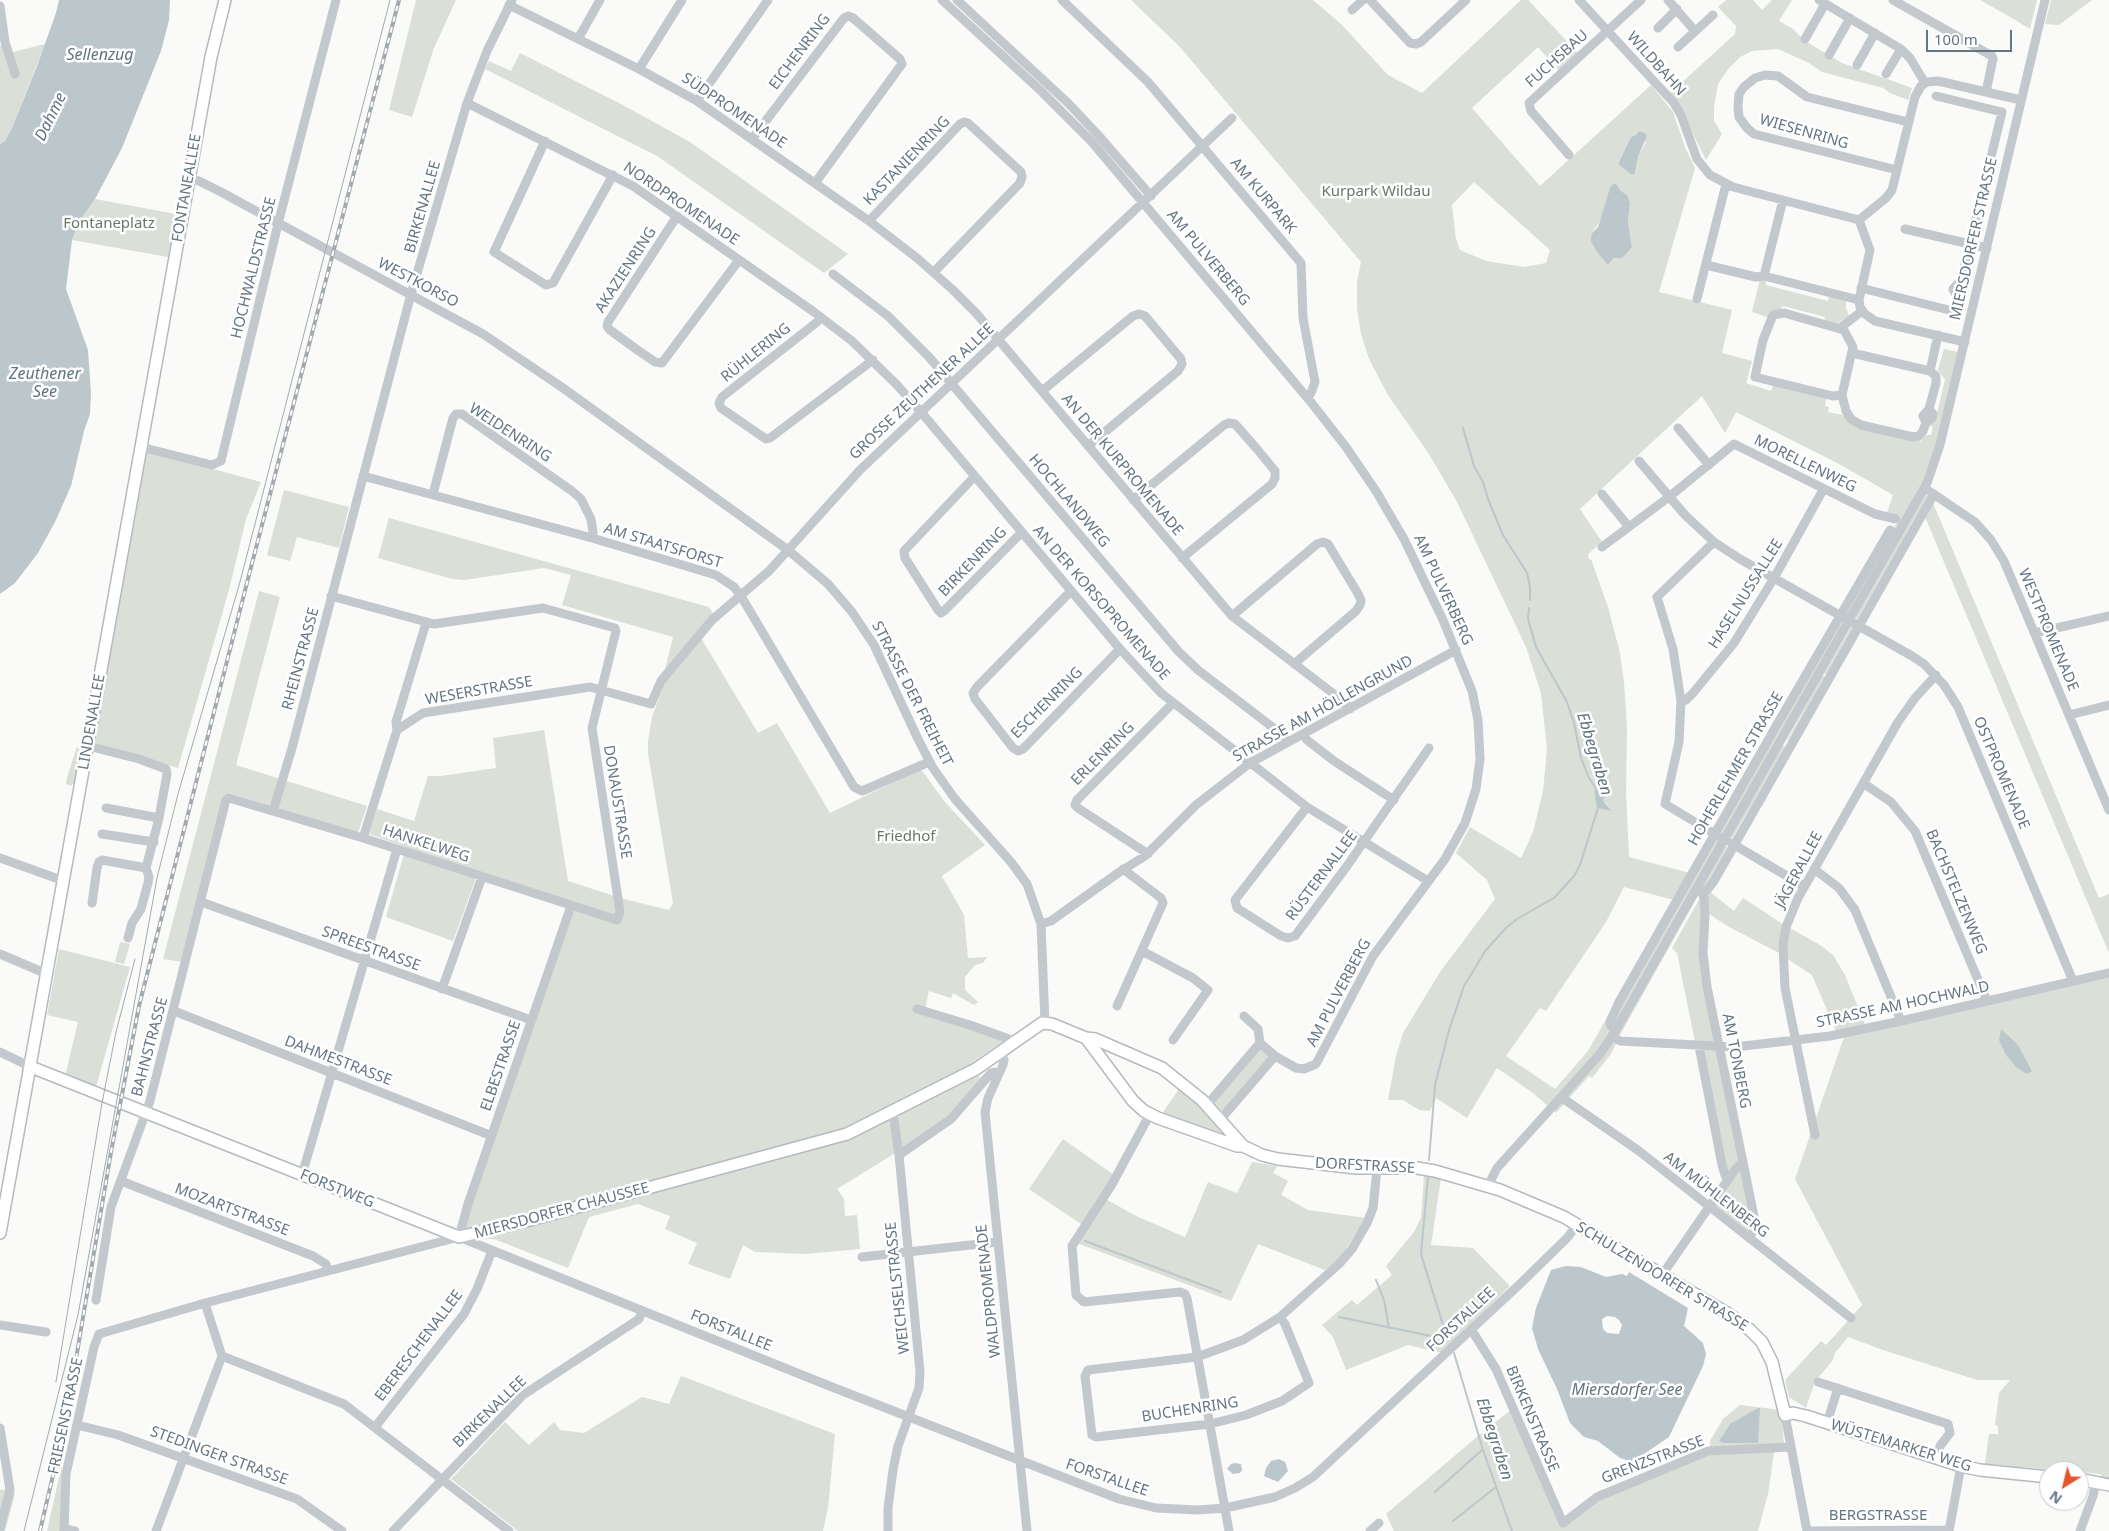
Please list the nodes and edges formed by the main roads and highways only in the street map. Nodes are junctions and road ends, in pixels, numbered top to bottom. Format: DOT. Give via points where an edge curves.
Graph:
graph roads {
  1 [pos="225,0"];
  2 [pos="153,377"];
  3 [pos="1086,1038"];
  4 [pos="1012,1044"];
  5 [pos="30,1067"];
  6 [pos="1243,1146"];
  7 [pos="1488,1186"];
  8 [pos="0,1233"];
  9 [pos="460,1237"];
  10 [pos="1785,1415"];
  11 [pos="2039,1476"];
  12 [pos="2089,1480"];
  13 [pos="2109,1485"];
  1 -- 2 [label="main road, FONTANEALLEE" via="212,50"];
  2 -- 5 [label="main road, LINDENALLEE"];
  3 -- 4 [label="main road, DORFSTRASSE" via="1045,1023 1038,1024"];
  3 -- 6 [label="main road, DORFSTRASSE" via="1162,1068 1207,1105"];
  3 -- 6 [label="main road, DORFSTRASSE" via="1133,1102 1150,1114"];
  4 -- 9 [label="main road, MIERSDORFER CHAUSSEE" via="976,1069 832,1140"];
  5 -- 8 [label="main road, LINDENALLEE"];
  5 -- 9 [label="main road, FORSTWEG"];
  6 -- 7 [label="main road, DORFSTRASSE" via="1281,1159 1377,1169 1420,1168"];
  7 -- 10 [label="main road, SCHULZENDORFER STRASSE" via="1577,1224 1735,1318 1756,1335 1772,1362"];
  10 -- 11 [label="main road, WÜSTEMARKER WEG" via="1798,1414 1960,1466"];
  12 -- 13 [label="main road"];
}
